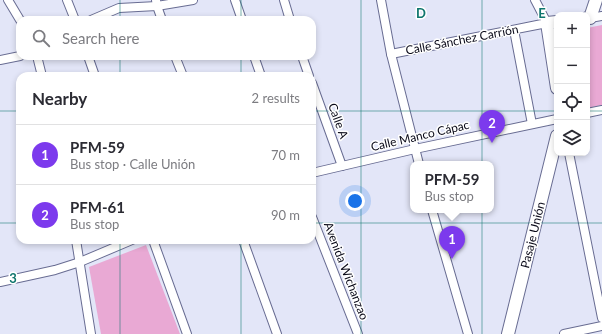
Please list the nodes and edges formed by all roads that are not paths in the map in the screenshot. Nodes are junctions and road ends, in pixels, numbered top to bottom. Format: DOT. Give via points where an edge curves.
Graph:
graph roads {
  1 [pos="8,0"];
  2 [pos="67,0"];
  3 [pos="193,0"];
  4 [pos="235,0"];
  5 [pos="284,0"];
  6 [pos="381,0"];
  7 [pos="535,0"];
  8 [pos="596,0"];
  9 [pos="156,3"];
  10 [pos="590,14"];
  11 [pos="18,16"];
  12 [pos="73,16"];
  13 [pos="100,16"];
  14 [pos="161,16"];
  15 [pos="241,16"];
  16 [pos="289,16"];
  17 [pos="602,16"];
  18 [pos="590,18"];
  19 [pos="552,23"];
  20 [pos="514,30"];
  21 [pos="391,54"];
  22 [pos="16,57"];
  23 [pos="0,60"];
  24 [pos="38,60"];
  25 [pos="89,60"];
  26 [pos="176,60"];
  27 [pos="255,60"];
  28 [pos="303,60"];
  29 [pos="41,72"];
  30 [pos="94,72"];
  31 [pos="181,72"];
  32 [pos="260,72"];
  33 [pos="308,72"];
  34 [pos="557,84"];
  35 [pos="316,95"];
  36 [pos="602,110"];
  37 [pos="590,112"];
  38 [pos="554,119"];
  39 [pos="532,124"];
  40 [pos="554,148"];
  41 [pos="415,150"];
  42 [pos="570,156"];
  43 [pos="418,161"];
  44 [pos="342,166"];
  45 [pos="316,172"];
  46 [pos="433,213"];
  47 [pos="316,227"];
  48 [pos="77,244"];
  49 [pos="123,244"];
  50 [pos="154,244"];
  51 [pos="243,244"];
  52 [pos="80,262"];
  53 [pos="0,282"];
  54 [pos="602,318"];
  55 [pos="602,326"];
  56 [pos="91,334"];
  57 [pos="187,334"];
  58 [pos="277,334"];
  59 [pos="358,334"];
  60 [pos="468,334"];
  61 [pos="508,334"];
  62 [pos="564,334"];
  1 -- 11 [label="street"];
  2 -- 12 [label="street"];
  3 -- 9 [label="street"];
  4 -- 15 [label="street"];
  5 -- 16 [label="street"];
  6 -- 21 [label="street"];
  7 -- 19 [label="street"];
  8 -- 10 [label="main road"];
  9 -- 13 [label="street" via="119,8"];
  9 -- 14 [label="street"];
  17 -- 18 [label="street"];
  19 -- 20 [label="street, Calle Sánchez Carrión"];
  19 -- 34 [label="main road"];
  20 -- 21 [label="street, Calle Sánchez Carrión"];
  20 -- 39 [label="street"];
  21 -- 41 [label="street"];
  22 -- 23 [label="street"];
  24 -- 29 [label="street"];
  25 -- 30 [label="street"];
  26 -- 31 [label="street"];
  27 -- 32 [label="street"];
  28 -- 33 [label="street"];
  35 -- 44 [label="street, Calle A"];
  36 -- 37 [label="street"];
  38 -- 39 [label="street, Calle Manco Cápac"];
  39 -- 41 [label="street, Calle Manco Cápac"];
  40 -- 61 [label="main road, Pasaje Unión"];
  41 -- 43 [label="street"];
  41 -- 44 [label="street, Calle Manco Cápac"];
  42 -- 54 [label="street"];
  44 -- 45 [label="street, Calle Manco Cápac"];
  46 -- 60 [label="street"];
  47 -- 59 [label="street, Avenida Wichanzao"];
  48 -- 52 [label="street"];
  49 -- 52 [label="street"];
  50 -- 57 [label="street"];
  51 -- 58 [label="street"];
  52 -- 53 [label="street"];
  52 -- 56 [label="street"];
  55 -- 62 [label="street"];
}
